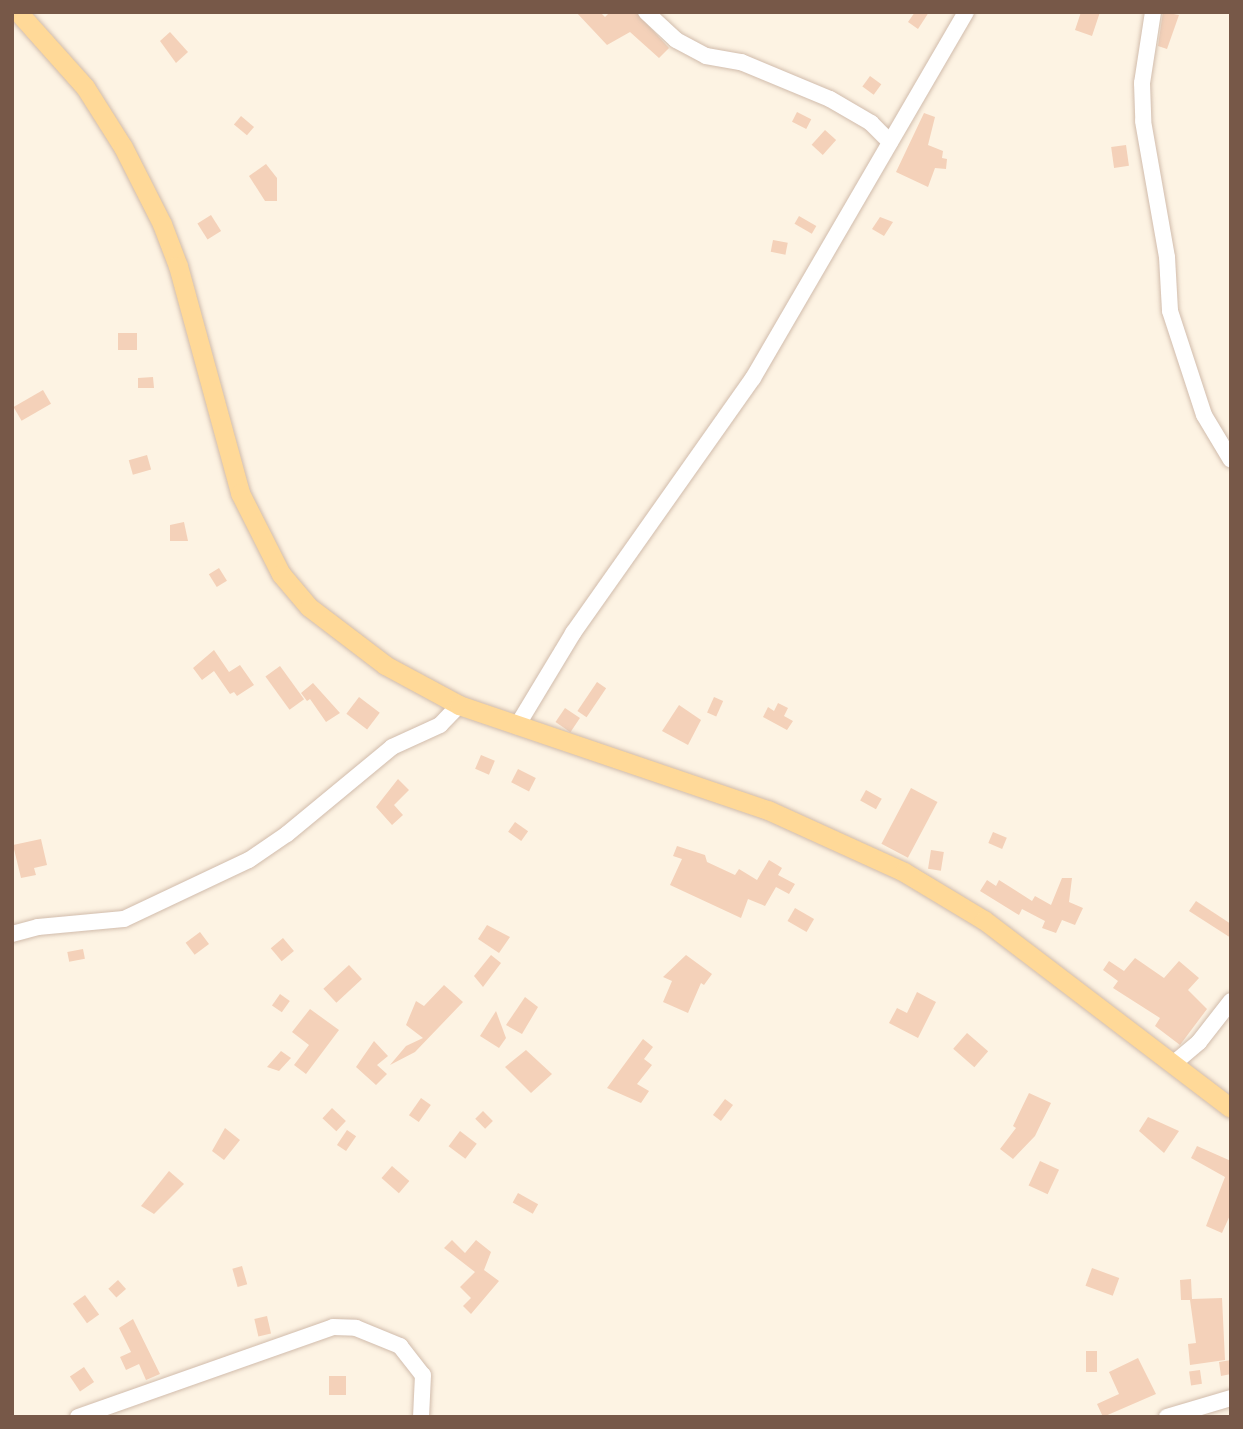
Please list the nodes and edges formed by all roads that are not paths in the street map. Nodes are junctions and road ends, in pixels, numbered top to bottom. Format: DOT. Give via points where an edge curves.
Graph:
graph roads {
  1 [pos="18,12"];
  2 [pos="646,12"];
  3 [pos="966,12"];
  4 [pos="1153,12"];
  5 [pos="890,142"];
  6 [pos="1231,460"];
  7 [pos="459,705"];
  8 [pos="517,726"];
  9 [pos="12,934"];
  10 [pos="1231,1001"];
  11 [pos="1173,1064"];
  12 [pos="1231,1108"];
  13 [pos="1231,1398"];
  14 [pos="78,1417"];
  15 [pos="421,1417"];
  16 [pos="1167,1417"];
  1 -- 7 [label="main road" via="85,87 123,147 162,224 178,266 240,493 281,574 309,607 346,639"];
  2 -- 5 [label="street" via="676,40 706,56 741,62 830,99 871,123"];
  3 -- 5 [label="street"];
  4 -- 6 [label="street" via="1142,83 1143,121 1167,257 1170,312 1204,415"];
  5 -- 8 [label="street" via="753,378 573,633"];
  7 -- 8 [label="main road"];
  7 -- 9 [label="street" via="440,725 392,747 288,834 249,860 124,919"];
  8 -- 11 [label="main road" via="768,810 904,872 985,920"];
  10 -- 11 [label="street" via="1199,1042"];
  11 -- 12 [label="main road"];
  13 -- 16 [label="street"];
  14 -- 15 [label="street" via="333,1327 356,1328 400,1346 423,1375"];
}
